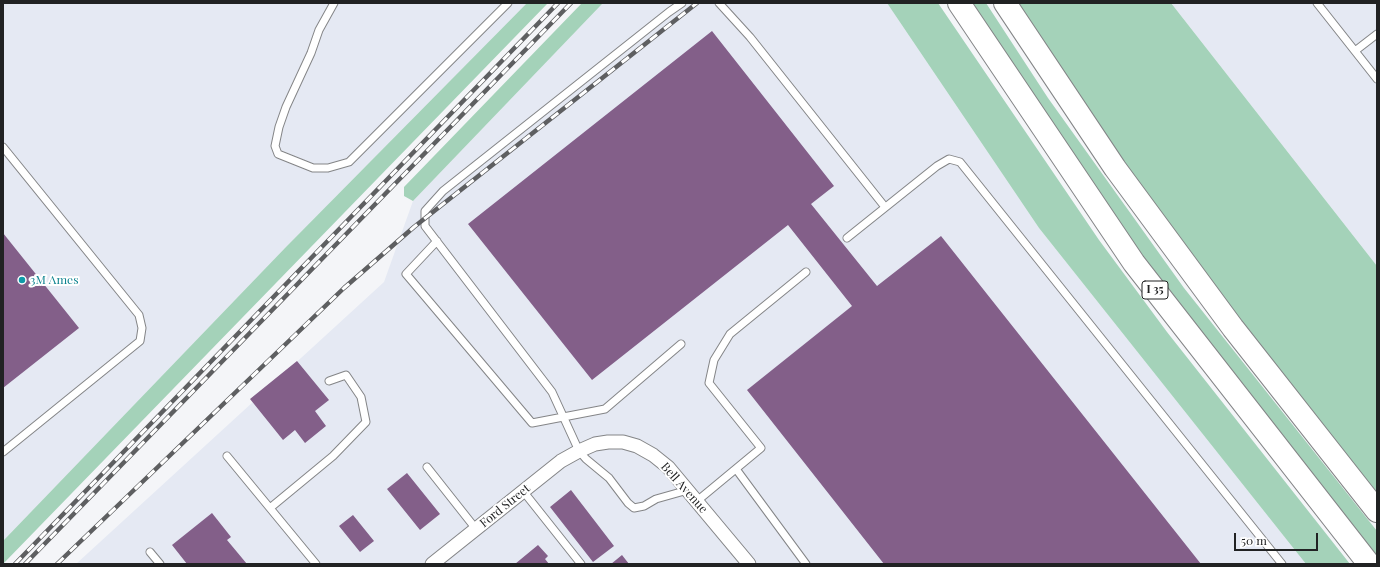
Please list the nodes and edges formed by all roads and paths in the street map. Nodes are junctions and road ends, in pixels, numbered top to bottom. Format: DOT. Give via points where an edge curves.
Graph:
graph roads {
  1 [pos="334,3"];
  2 [pos="508,3"];
  3 [pos="682,3"];
  4 [pos="720,3"];
  5 [pos="959,3"];
  6 [pos="1005,3"];
  7 [pos="1317,3"];
  8 [pos="1377,34"];
  9 [pos="1355,51"];
  10 [pos="1377,79"];
  11 [pos="3,147"];
  12 [pos="885,206"];
  13 [pos="847,238"];
  14 [pos="437,241"];
  15 [pos="806,272"];
  16 [pos="681,344"];
  17 [pos="328,380"];
  18 [pos="563,417"];
  19 [pos="579,451"];
  20 [pos="3,452"];
  21 [pos="227,456"];
  22 [pos="427,467"];
  23 [pos="736,469"];
  24 [pos="688,490"];
  25 [pos="524,491"];
  26 [pos="697,501"];
  27 [pos="270,508"];
  28 [pos="1377,511"];
  29 [pos="476,529"];
  30 [pos="150,552"];
  31 [pos="160,564"];
  32 [pos="316,564"];
  33 [pos="432,564"];
  34 [pos="581,564"];
  35 [pos="748,564"];
  36 [pos="806,564"];
  37 [pos="1282,564"];
  38 [pos="1369,564"];
  1 -- 2 [label="lane" via="286,107 275,146 278,154 313,168 328,168 349,162"];
  3 -- 14 [label="lane" via="443,191 425,211 425,226"];
  4 -- 12 [label="lane"];
  5 -- 38 [label="highway, I 35" via="1134,264"];
  6 -- 28 [label="highway" via="1115,168 1233,328"];
  7 -- 9 [label="lane"];
  8 -- 9 [label="lane"];
  9 -- 10 [label="lane"];
  11 -- 20 [label="lane" via="139,315 142,328 140,340"];
  12 -- 13 [label="lane"];
  12 -- 37 [label="lane" via="949,159 960,162"];
  14 -- 18 [label="lane" via="552,392"];
  14 -- 18 [label="lane" via="406,274 532,423"];
  15 -- 23 [label="lane" via="730,334 714,360 709,383 761,448"];
  16 -- 18 [label="lane" via="605,409"];
  17 -- 27 [label="lane" via="346,375 361,397 366,422 333,456"];
  18 -- 19 [label="lane"];
  19 -- 24 [label="street, Bell Avenue" via="608,442 623,442 637,446 653,454"];
  19 -- 24 [label="lane" via="609,478 634,508"];
  19 -- 25 [label="street, Ford Street" via="561,461"];
  21 -- 27 [label="lane"];
  22 -- 29 [label="lane"];
  23 -- 26 [label="lane"];
  23 -- 36 [label="lane"];
  24 -- 26 [label="street, Bell Avenue"];
  25 -- 29 [label="street, Ford Street"];
  25 -- 34 [label="lane"];
  26 -- 35 [label="street, Bell Avenue"];
  27 -- 32 [label="lane"];
  29 -- 33 [label="street, Ford Street"];
  30 -- 31 [label="lane"];
}
